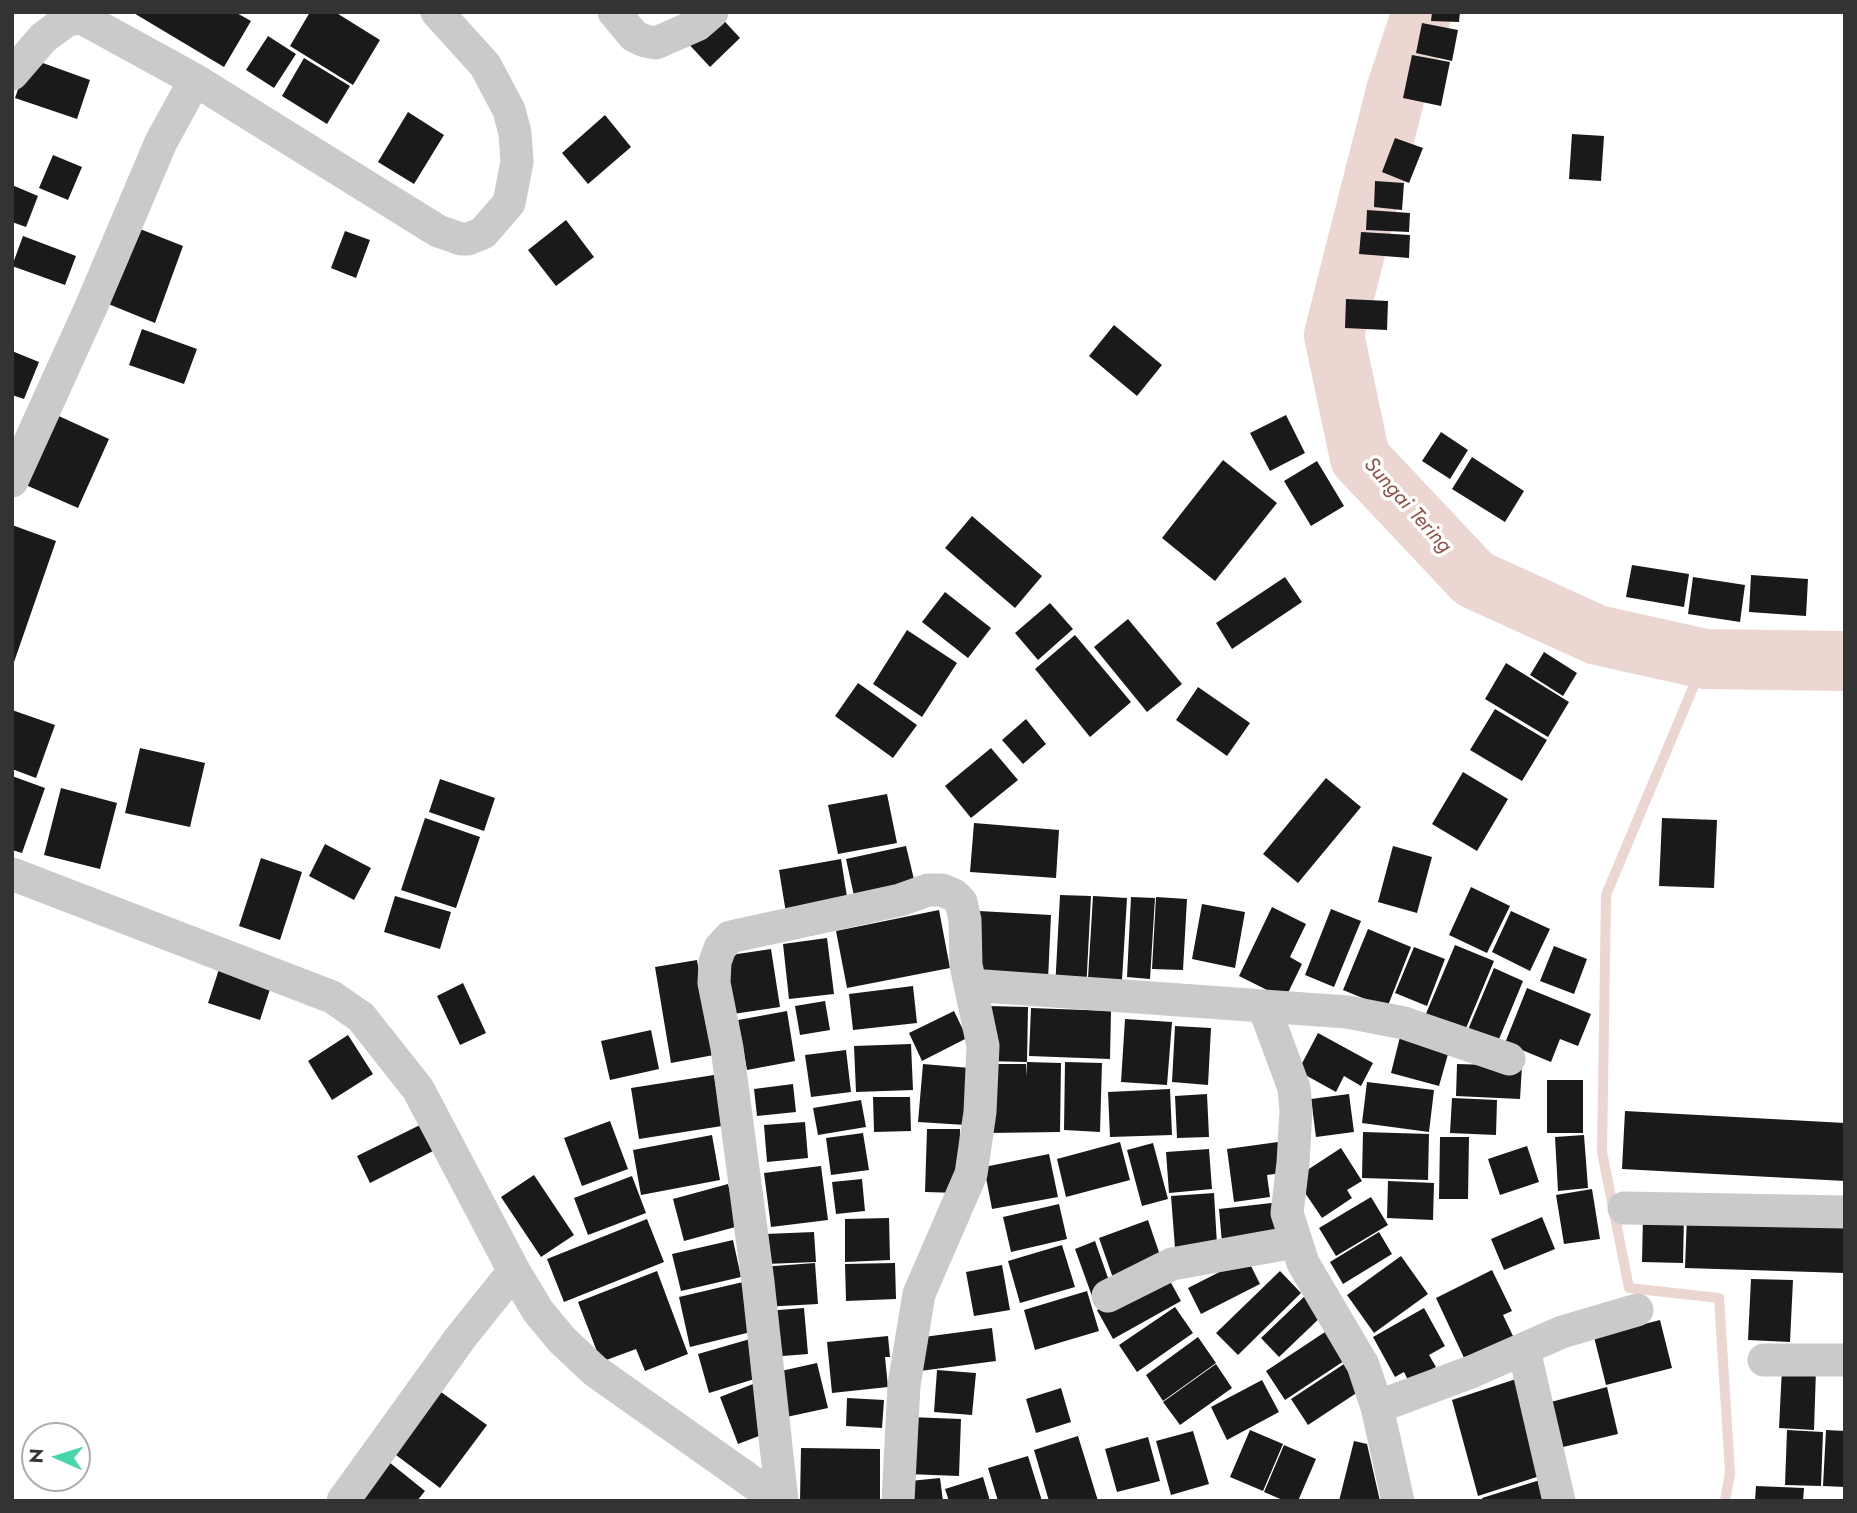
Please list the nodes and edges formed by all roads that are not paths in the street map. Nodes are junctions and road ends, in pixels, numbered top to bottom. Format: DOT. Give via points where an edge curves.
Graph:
graph roads {
  1 [pos="437,12"];
  2 [pos="614,12"];
  3 [pos="712,12"];
  4 [pos="12,74"];
  5 [pos="195,80"];
  6 [pos="12,481"];
  7 [pos="12,874"];
  8 [pos="970,985"];
  9 [pos="1264,1007"];
  10 [pos="1509,1059"];
  11 [pos="1624,1208"];
  12 [pos="1845,1212"];
  13 [pos="1295,1242"];
  14 [pos="514,1271"];
  15 [pos="1108,1296"];
  16 [pos="1637,1310"];
  17 [pos="1524,1350"];
  18 [pos="1764,1360"];
  19 [pos="1845,1360"];
  20 [pos="1377,1407"];
  21 [pos="343,1501"];
  22 [pos="780,1501"];
  23 [pos="898,1501"];
  24 [pos="1398,1501"];
  25 [pos="1559,1501"];
  1 -- 5 [label="street" via="485,65 509,110 515,133 517,162 509,203 483,233 468,239 438,231"];
  2 -- 3 [label="street" via="634,36 656,43 697,25"];
  4 -- 5 [label="street" via="43,38 67,20 82,18"];
  5 -- 6 [label="street" via="160,142"];
  7 -- 14 [label="street" via="332,998 361,1017 418,1089"];
  8 -- 9 [label="street"];
  8 -- 22 [label="street" via="961,902 942,890 730,937 720,948 714,983 758,1282"];
  8 -- 23 [label="street" via="983,1046 980,1112 971,1174 919,1294 904,1385"];
  9 -- 10 [label="street" via="1347,1012 1404,1023"];
  9 -- 13 [label="street" via="1294,1087 1287,1213"];
  11 -- 12 [label="street"];
  13 -- 15 [label="street" via="1172,1264"];
  13 -- 20 [label="street" via="1363,1365"];
  14 -- 21 [label="street"];
  14 -- 22 [label="street" via="538,1311 596,1371"];
  16 -- 17 [label="street" via="1562,1332"];
  17 -- 20 [label="street"];
  17 -- 25 [label="street"];
  18 -- 19 [label="street"];
  20 -- 24 [label="street"];
}
